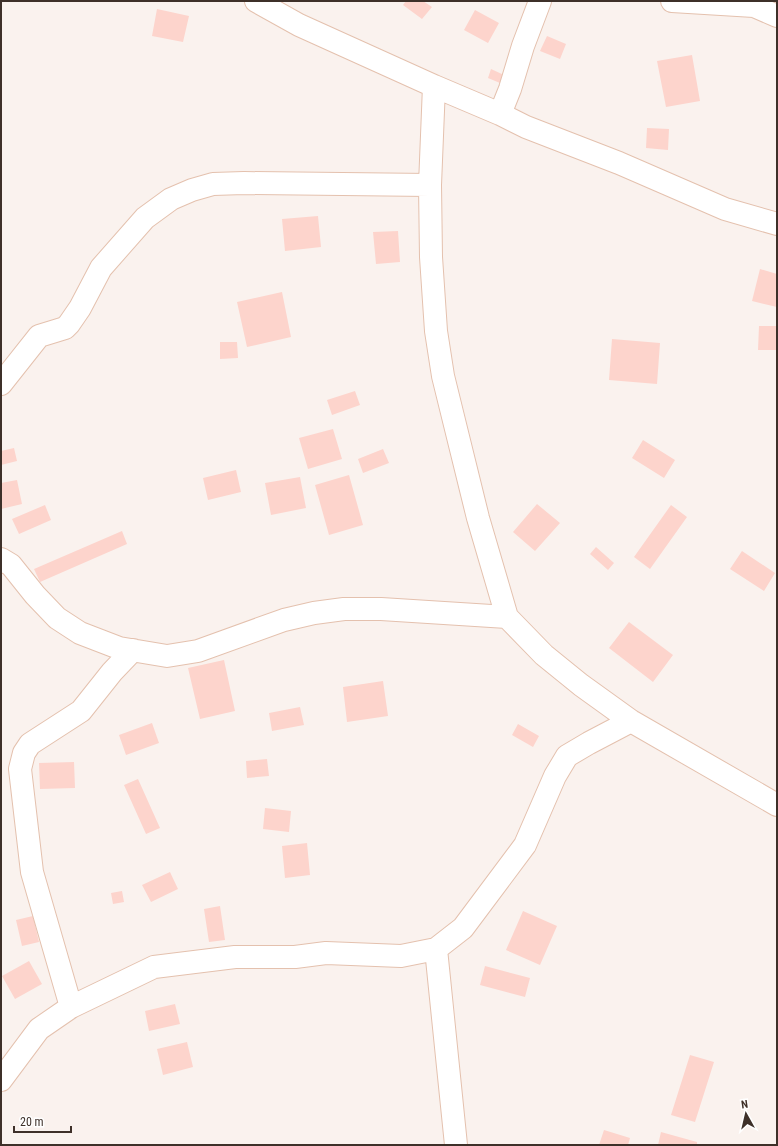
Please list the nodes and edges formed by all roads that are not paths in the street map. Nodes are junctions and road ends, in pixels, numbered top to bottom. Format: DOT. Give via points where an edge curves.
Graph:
graph roads {
  1 [pos="256,1"];
  2 [pos="540,1"];
  3 [pos="672,1"];
  4 [pos="777,16"];
  5 [pos="434,86"];
  6 [pos="500,114"];
  7 [pos="430,185"];
  8 [pos="777,224"];
  9 [pos="1,384"];
  10 [pos="1,559"];
  11 [pos="507,616"];
  12 [pos="133,650"];
  13 [pos="631,722"];
  14 [pos="777,805"];
  15 [pos="436,949"];
  16 [pos="70,1007"];
  17 [pos="1,1080"];
  18 [pos="456,1145"];
  1 -- 5 [label="street" via="299,25"];
  2 -- 6 [label="street"];
  3 -- 4 [label="street" via="754,6"];
  5 -- 6 [label="street"];
  5 -- 7 [label="street"];
  6 -- 8 [label="street" via="725,209"];
  7 -- 9 [label="street" via="244,182 213,184 171,199 144,218 101,268 69,324 65,328 38,336"];
  7 -- 11 [label="street" via="431,256 442,376 478,518"];
  10 -- 12 [label="street" via="11,565 34,595 57,618 80,633 119,648"];
  11 -- 12 [label="street" via="344,609 284,620 198,651 167,656"];
  11 -- 13 [label="street" via="544,655"];
  12 -- 16 [label="street" via="81,711 30,744 24,753 20,768 32,872"];
  13 -- 14 [label="street"];
  13 -- 15 [label="street" via="568,756 555,776 525,844 463,928"];
  15 -- 16 [label="street" via="401,956 326,953 295,957 235,957 154,967"];
  15 -- 18 [label="street"];
  16 -- 17 [label="street" via="39,1029"];
}
